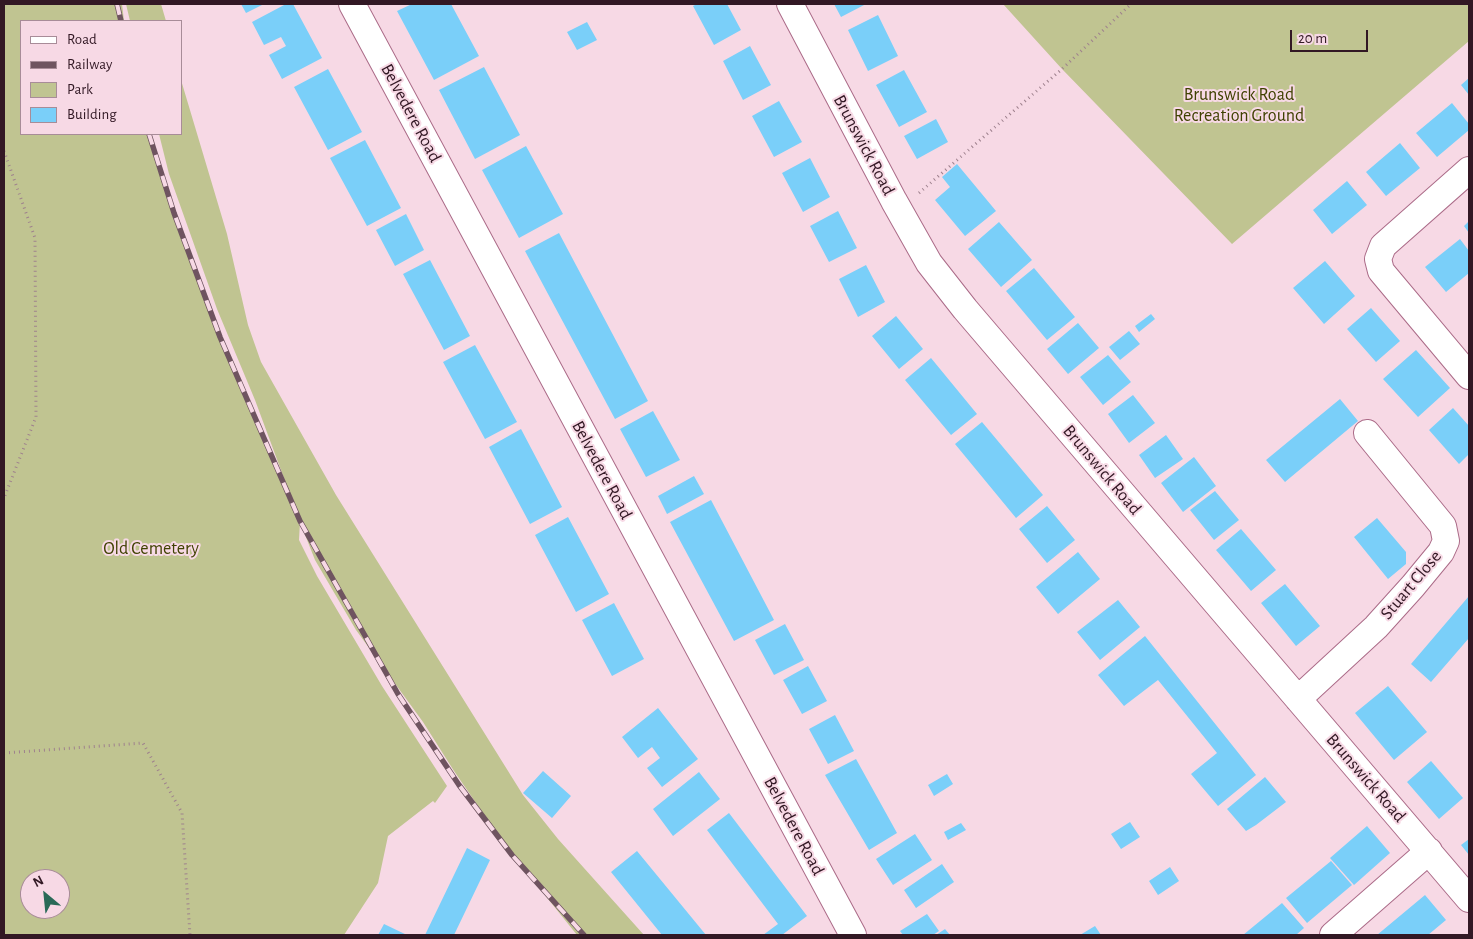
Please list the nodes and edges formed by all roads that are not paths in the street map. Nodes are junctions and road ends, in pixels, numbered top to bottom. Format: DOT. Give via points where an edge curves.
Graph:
graph roads {
  1 [pos="352,4"];
  2 [pos="790,4"];
  3 [pos="1469,170"];
  4 [pos="1469,376"];
  5 [pos="1367,433"];
  6 [pos="1298,700"];
  7 [pos="1429,851"];
  8 [pos="1469,899"];
  9 [pos="854,935"];
  10 [pos="1333,935"];
  1 -- 9 [label="street, Belvedere Road"];
  2 -- 6 [label="street, Brunswick Road" via="929,263"];
  3 -- 4 [label="street" via="1383,246 1378,259 1381,271"];
  5 -- 6 [label="street, Stuart Close" via="1443,526 1446,541 1436,559 1376,627"];
  6 -- 7 [label="street, Brunswick Road"];
  7 -- 8 [label="street, Brunswick Road"];
  7 -- 10 [label="street"];
}
